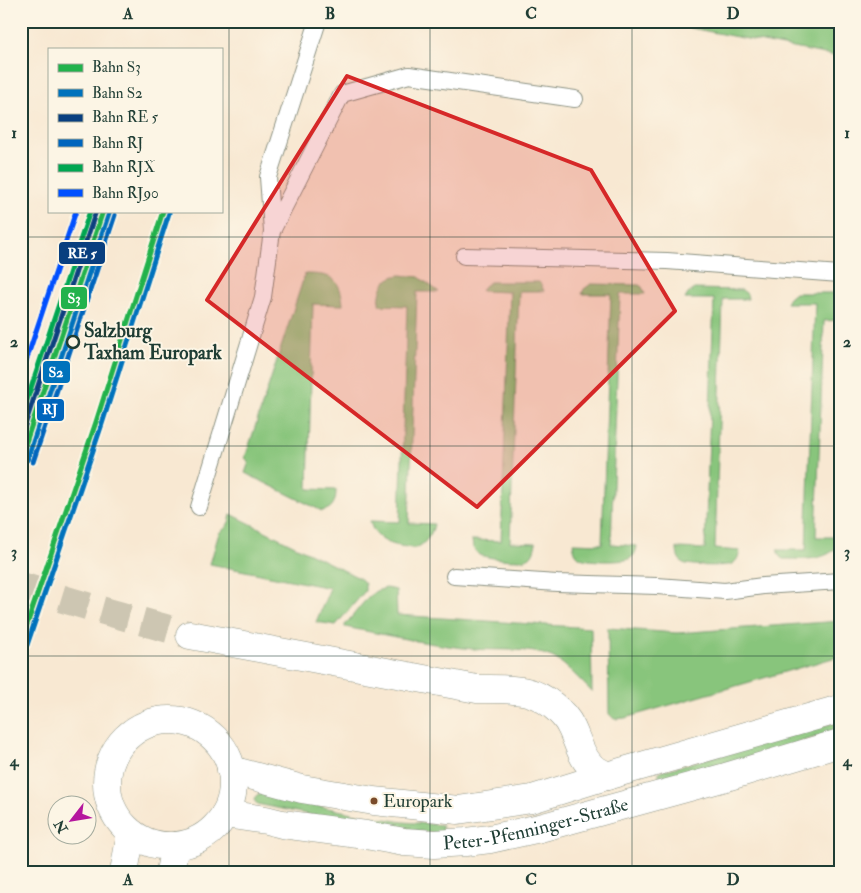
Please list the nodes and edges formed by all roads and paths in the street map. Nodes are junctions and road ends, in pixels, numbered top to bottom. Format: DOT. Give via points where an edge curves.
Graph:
graph roads {
  1 [pos="318,21"];
  2 [pos="575,99"];
  3 [pos="272,232"];
  4 [pos="464,256"];
  5 [pos="840,274"];
  6 [pos="199,507"];
  7 [pos="454,576"];
  8 [pos="840,580"];
  9 [pos="190,635"];
  10 [pos="840,709"];
  11 [pos="840,743"];
  12 [pos="231,770"];
  13 [pos="606,776"];
  14 [pos="225,814"];
  15 [pos="131,833"];
  16 [pos="172,859"];
  17 [pos="124,872"];
  1 -- 3 [label="lane" via="268,177"];
  2 -- 3 [label="lane" via="409,75 342,94"];
  3 -- 6 [label="lane" via="263,297"];
  4 -- 5 [label="lane" via="667,261"];
  7 -- 8 [label="lane" via="725,591"];
  9 -- 13 [label="street, Peter-Pfenninger-Straße" via="478,689 528,692 561,712 590,765"];
  10 -- 13 [label="street, Peter-Pfenninger-Straße"];
  11 -- 14 [label="street, Peter-Pfenninger-Straße" via="540,828 466,842 404,842"];
  12 -- 13 [label="street, Peter-Pfenninger-Straße" via="302,789 458,810 532,799"];
  12 -- 14 [label="street" via="233,785"];
  12 -- 15 [label="street" via="224,752 212,737 197,727 178,721 160,721 140,728 124,740 112,758 107,778 108,798 116,818"];
  14 -- 16 [label="street" via="212,830"];
  15 -- 16 [label="street" via="159,846"];
  15 -- 17 [label="street"];
}
